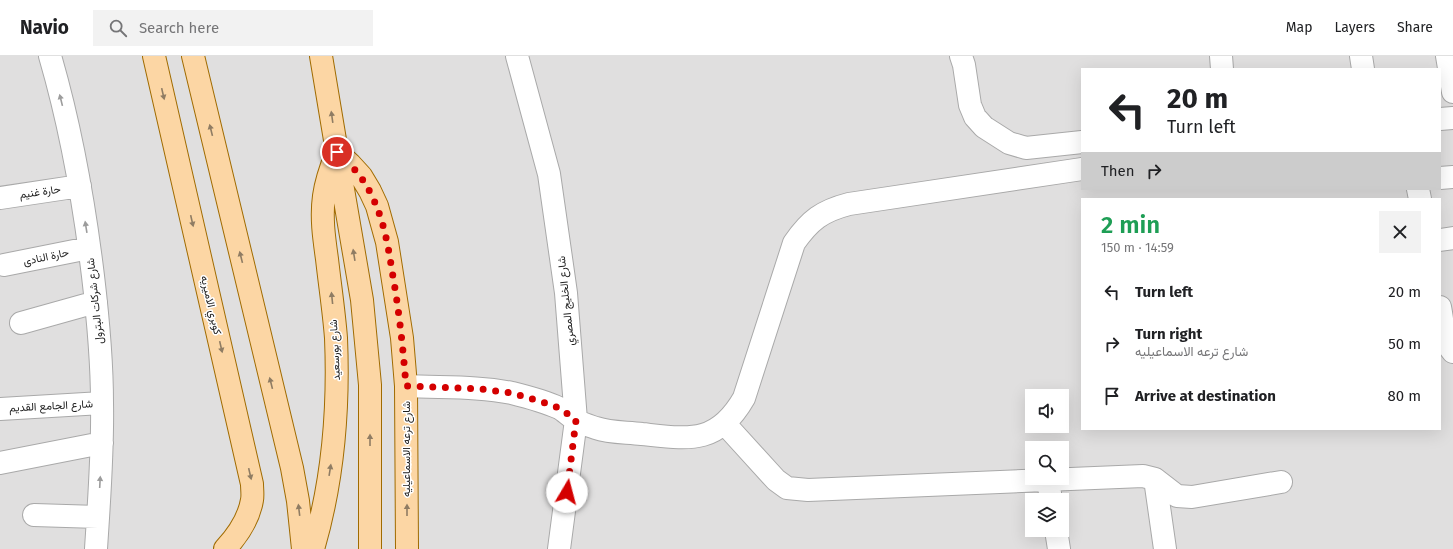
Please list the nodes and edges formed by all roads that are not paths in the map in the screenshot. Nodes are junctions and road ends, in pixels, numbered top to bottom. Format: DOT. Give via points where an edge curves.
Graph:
graph roads {
  1 [pos="50,56"];
  2 [pos="154,56"];
  3 [pos="193,56"];
  4 [pos="321,56"];
  5 [pos="517,56"];
  6 [pos="961,56"];
  7 [pos="1221,56"];
  8 [pos="1361,56"];
  9 [pos="1446,56"];
  10 [pos="1222,68"];
  11 [pos="1363,68"];
  12 [pos="1453,92"];
  13 [pos="1453,118"];
  14 [pos="1441,119"];
  15 [pos="1081,142"];
  16 [pos="337,152"];
  17 [pos="1081,169"];
  18 [pos="1453,177"];
  19 [pos="1441,178"];
  20 [pos="80,186"];
  21 [pos="0,198"];
  22 [pos="1453,238"];
  23 [pos="1441,240"];
  24 [pos="89,248"];
  25 [pos="4,266"];
  26 [pos="1453,296"];
  27 [pos="1441,297"];
  28 [pos="96,302"];
  29 [pos="1441,312"];
  30 [pos="21,323"];
  31 [pos="1453,352"];
  32 [pos="406,386"];
  33 [pos="102,404"];
  34 [pos="0,409"];
  35 [pos="576,420"];
  36 [pos="725,424"];
  37 [pos="102,443"];
  38 [pos="0,463"];
  39 [pos="1155,479"];
  40 [pos="1281,482"];
  41 [pos="1050,490"];
  42 [pos="34,515"];
  43 [pos="98,517"];
  44 [pos="1057,537"];
  45 [pos="96,549"];
  46 [pos="225,549"];
  47 [pos="303,549"];
  48 [pos="313,549"];
  49 [pos="370,549"];
  50 [pos="407,549"];
  51 [pos="559,549"];
  52 [pos="1059,549"];
  53 [pos="1165,549"];
  20 -- 1 [label="street, شارع شركات البترول, one-way"];
  2 -- 46 [label="main road, كوبري الاميريه, one-way" via="252,484 252,499 247,515 240,530"];
  47 -- 3 [label="main road, one-way" via="292,468"];
  16 -- 4 [label="main road, one-way"];
  5 -- 35 [label="street, شارع الخليج المصري" via="549,174 566,293"];
  6 -- 15 [label="street" via="970,105 975,117 984,127 1008,143 1026,148"];
  7 -- 10 [label="street"];
  8 -- 11 [label="street"];
  9 -- 12 [label="street"];
  13 -- 14 [label="street"];
  16 -- 32 [label="main road, شارع ترعه الاسماعيليه" via="367,186 383,223 395,288"];
  48 -- 16 [label="main road, شارع بورسعيد, one-way" via="325,498 336,416 335,336 322,214 327,181"];
  49 -- 16 [label="main road, one-way" via="370,385 362,300"];
  17 -- 36 [label="street" via="849,204 832,208 817,216 794,243 744,398"];
  18 -- 19 [label="street"];
  20 -- 21 [label="street, حارة غنيم"];
  24 -- 20 [label="street, شارع شركات البترول, one-way"];
  22 -- 23 [label="street"];
  24 -- 25 [label="street, حارة النادى"];
  24 -- 28 [label="street, شارع شركات البترول"];
  26 -- 27 [label="street"];
  28 -- 30 [label="street"];
  28 -- 33 [label="street, شارع شركات البترول"];
  29 -- 31 [label="street" via="1449,348"];
  32 -- 35 [label="street" via="512,393 561,409"];
  50 -- 32 [label="main road, شارع ترعه الاسماعيليه, one-way"];
  33 -- 34 [label="street, شارع الجامع القديم"];
  33 -- 37 [label="street, شارع شركات البترول"];
  35 -- 36 [label="street" via="598,429 679,438 695,437"];
  35 -- 51 [label="street, شارع الخليج المصري"];
  36 -- 41 [label="street" via="776,480 787,488"];
  37 -- 38 [label="street"];
  43 -- 37 [label="street, شارع شركات البترول, one-way"];
  39 -- 40 [label="street" via="1177,496 1192,497"];
  39 -- 41 [label="street" via="1143,476"];
  39 -- 53 [label="street"];
  42 -- 43 [label="street"];
  43 -- 45 [label="street, شارع شركات البترول"];
  44 -- 52 [label="street"];
}
